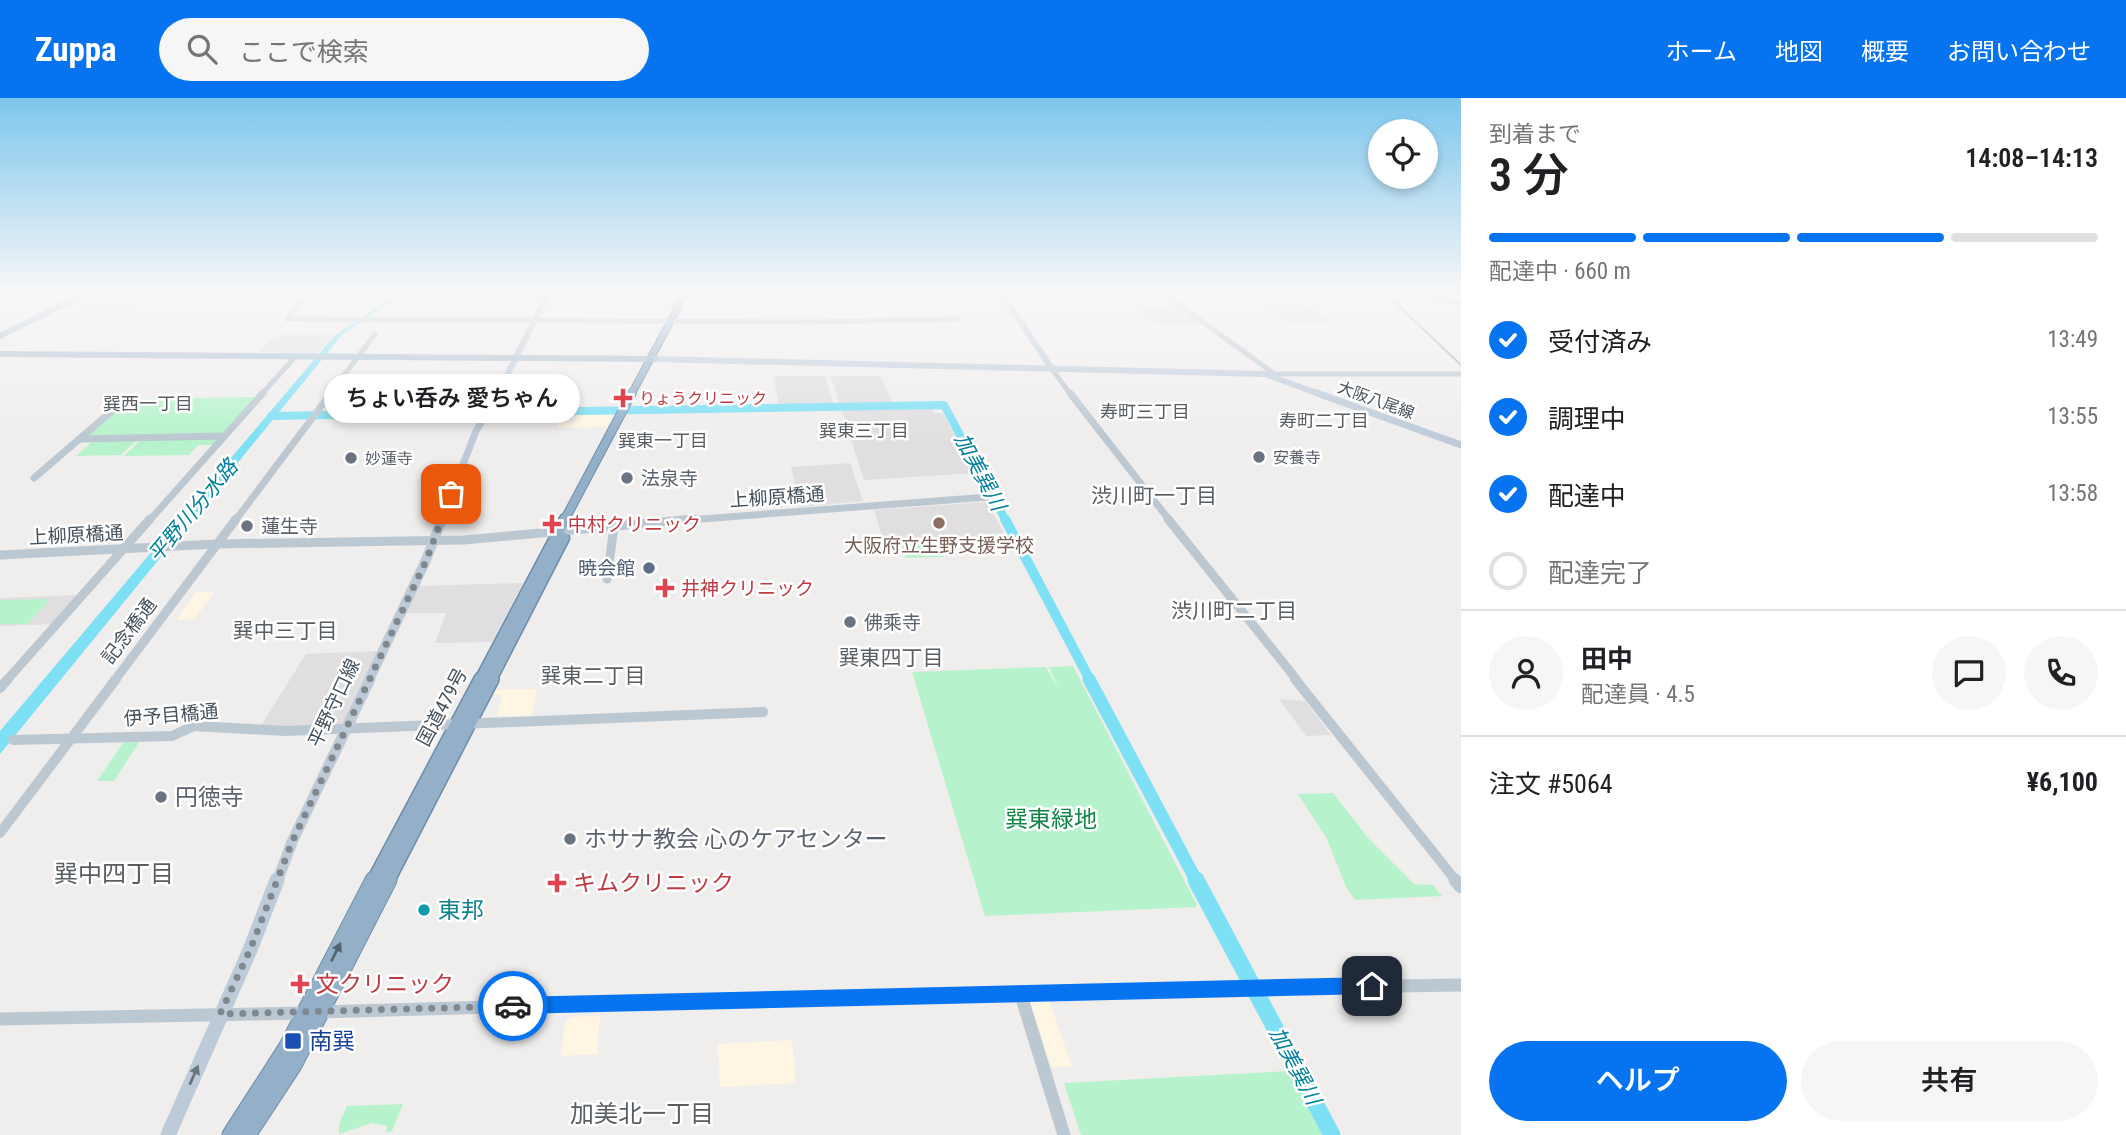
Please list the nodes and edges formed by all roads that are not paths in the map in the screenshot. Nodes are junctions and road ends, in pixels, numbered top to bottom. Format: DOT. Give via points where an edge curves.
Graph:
graph roads {
  1 [pos="368,342"];
  2 [pos="524,342"];
  3 [pos="662,342"];
  4 [pos="1034,342"];
  5 [pos="1041,342"];
  6 [pos="1232,342"];
  7 [pos="0,353"];
  8 [pos="321,356"];
  9 [pos="357,356"];
  10 [pos="295,357"];
  11 [pos="517,358"];
  12 [pos="653,359"];
  13 [pos="1052,369"];
  14 [pos="1275,373"];
  15 [pos="1265,374"];
  16 [pos="1461,374"];
  17 [pos="1282,380"];
  18 [pos="127,398"];
  19 [pos="224,436"];
  20 [pos="79,439"];
  21 [pos="1461,445"];
  22 [pos="34,478"];
  23 [pos="988,497"];
  24 [pos="614,526"];
  25 [pos="564,530"];
  26 [pos="435,539"];
  27 [pos="216,544"];
  28 [pos="125,548"];
  29 [pos="0,555"];
  30 [pos="607,579"];
  31 [pos="0,688"];
  32 [pos="763,712"];
  33 [pos="463,723"];
  34 [pos="345,729"];
  35 [pos="71,738"];
  36 [pos="13,740"];
  37 [pos="0,833"];
  38 [pos="1461,887"];
  39 [pos="1461,985"];
  40 [pos="1021,993"];
  41 [pos="312,1012"];
  42 [pos="220,1014"];
  43 [pos="0,1019"];
  44 [pos="168,1135"];
  45 [pos="231,1135"];
  46 [pos="247,1135"];
  47 [pos="1064,1135"];
  1 -- 9 [label="street, 記念橋通"];
  2 -- 11 [label="main road, 平野守口線"];
  3 -- 12 [label="highway, 国道479号"];
  4 -- 13 [label="main road"];
  5 -- 13 [label="main road"];
  6 -- 14 [label="street"];
  7 -- 8 [label="main road"];
  7 -- 10 [label="main road"];
  8 -- 9 [label="main road"];
  8 -- 10 [label="main road"];
  9 -- 11 [label="main road"];
  9 -- 27 [label="street, 記念橋通"];
  10 -- 19 [label="street"];
  11 -- 12 [label="main road"];
  11 -- 26 [label="main road, 平野守口線" via="467,450"];
  12 -- 13 [label="main road, 大阪八尾線"];
  12 -- 25 [label="highway, 国道479号"];
  13 -- 15 [label="main road, 大阪八尾線"];
  13 -- 38 [label="street"];
  14 -- 15 [label="street"];
  14 -- 16 [label="street"];
  14 -- 17 [label="street"];
  15 -- 17 [label="main road, 大阪八尾線"];
  17 -- 21 [label="main road, 大阪八尾線"];
  18 -- 20 [label="street"];
  19 -- 20 [label="street"];
  19 -- 28 [label="street"];
  20 -- 22 [label="street"];
  23 -- 24 [label="street, 上柳原橋通"];
  24 -- 25 [label="street, 上柳原橋通"];
  24 -- 30 [label="street"];
  25 -- 26 [label="street, 上柳原橋通"];
  25 -- 33 [label="highway, 国道479号"];
  26 -- 27 [label="street, 上柳原橋通"];
  26 -- 34 [label="main road, 平野守口線"];
  27 -- 28 [label="street, 上柳原橋通"];
  27 -- 35 [label="street, 記念橋通"];
  28 -- 29 [label="street, 上柳原橋通"];
  28 -- 31 [label="street"];
  32 -- 33 [label="street, 伊予目橋通"];
  33 -- 34 [label="street, 伊予目橋通"];
  33 -- 41 [label="highway, 国道479号"];
  34 -- 35 [label="street, 伊予目橋通" via="194,726 172,736"];
  34 -- 42 [label="main road, 平野守口線"];
  35 -- 36 [label="street, 伊予目橋通"];
  35 -- 37 [label="street, 記念橋通"];
  39 -- 40 [label="street"];
  40 -- 41 [label="street"];
  40 -- 47 [label="street"];
  41 -- 42 [label="street"];
  41 -- 45 [label="highway, 国道479号"];
  41 -- 46 [label="highway, 国道479号" via="272,1101"];
  42 -- 43 [label="street"];
  44 -- 42 [label="main road, 平野守口線, one-way"];
}
